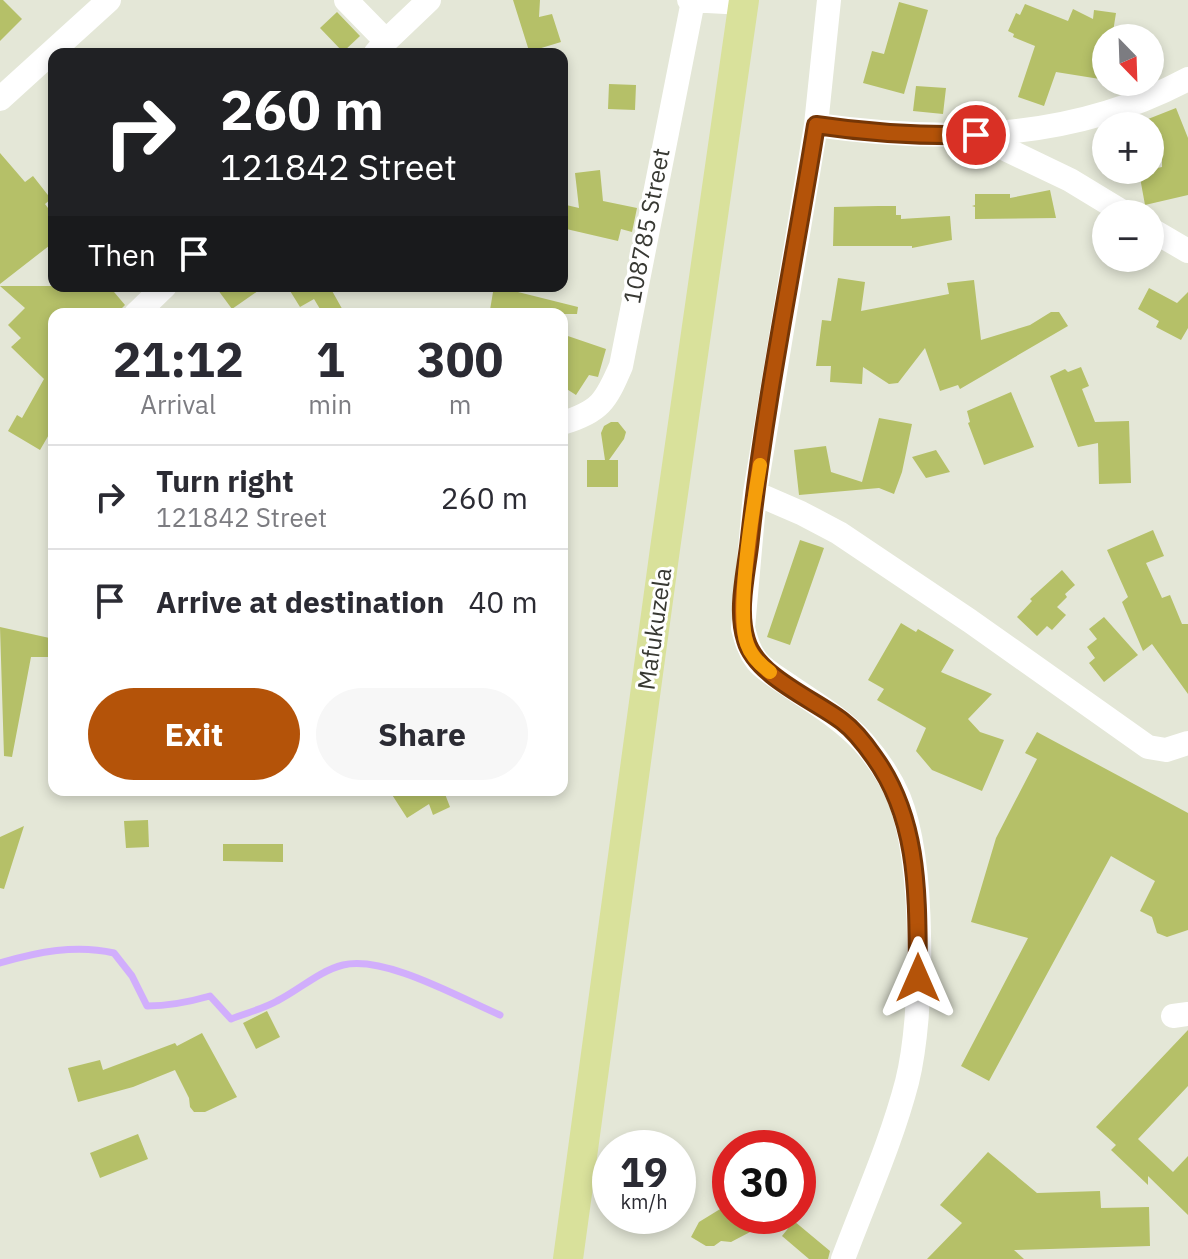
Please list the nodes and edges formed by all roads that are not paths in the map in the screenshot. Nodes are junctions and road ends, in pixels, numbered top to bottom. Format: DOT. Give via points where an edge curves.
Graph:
graph roads {
  1 [pos="109,0"];
  2 [pos="346,0"];
  3 [pos="429,0"];
  4 [pos="691,0"];
  5 [pos="829,0"];
  6 [pos="744,2"];
  7 [pos="381,47"];
  8 [pos="56,48"];
  9 [pos="48,55"];
  10 [pos="1188,79"];
  11 [pos="0,99"];
  12 [pos="816,125"];
  13 [pos="976,135"];
  14 [pos="1103,200"];
  15 [pos="1164,237"];
  16 [pos="1188,251"];
  17 [pos="159,292"];
  18 [pos="142,308"];
  19 [pos="568,421"];
  20 [pos="755,493"];
  21 [pos="1188,743"];
  22 [pos="568,1259"];
  23 [pos="843,1259"];
  1 -- 8 [label="street"];
  2 -- 7 [label="street"];
  3 -- 7 [label="street"];
  4 -- 6 [label="street, 108785 Street"];
  4 -- 19 [label="street, 108785 Street" via="621,366 603,403"];
  5 -- 12 [label="street"];
  6 -- 22 [label="main road, Mafukuzela"];
  9 -- 11 [label="street"];
  10 -- 13 [label="street" via="1096,118"];
  12 -- 13 [label="street"];
  12 -- 20 [label="street"];
  13 -- 14 [label="street"];
  15 -- 16 [label="street"];
  17 -- 18 [label="street"];
  20 -- 21 [label="street" via="839,533 1148,747 1166,750"];
  20 -- 23 [label="street" via="744,599 746,642 759,664 844,722 872,754 899,799 916,880 918,978 907,1079"];
}
